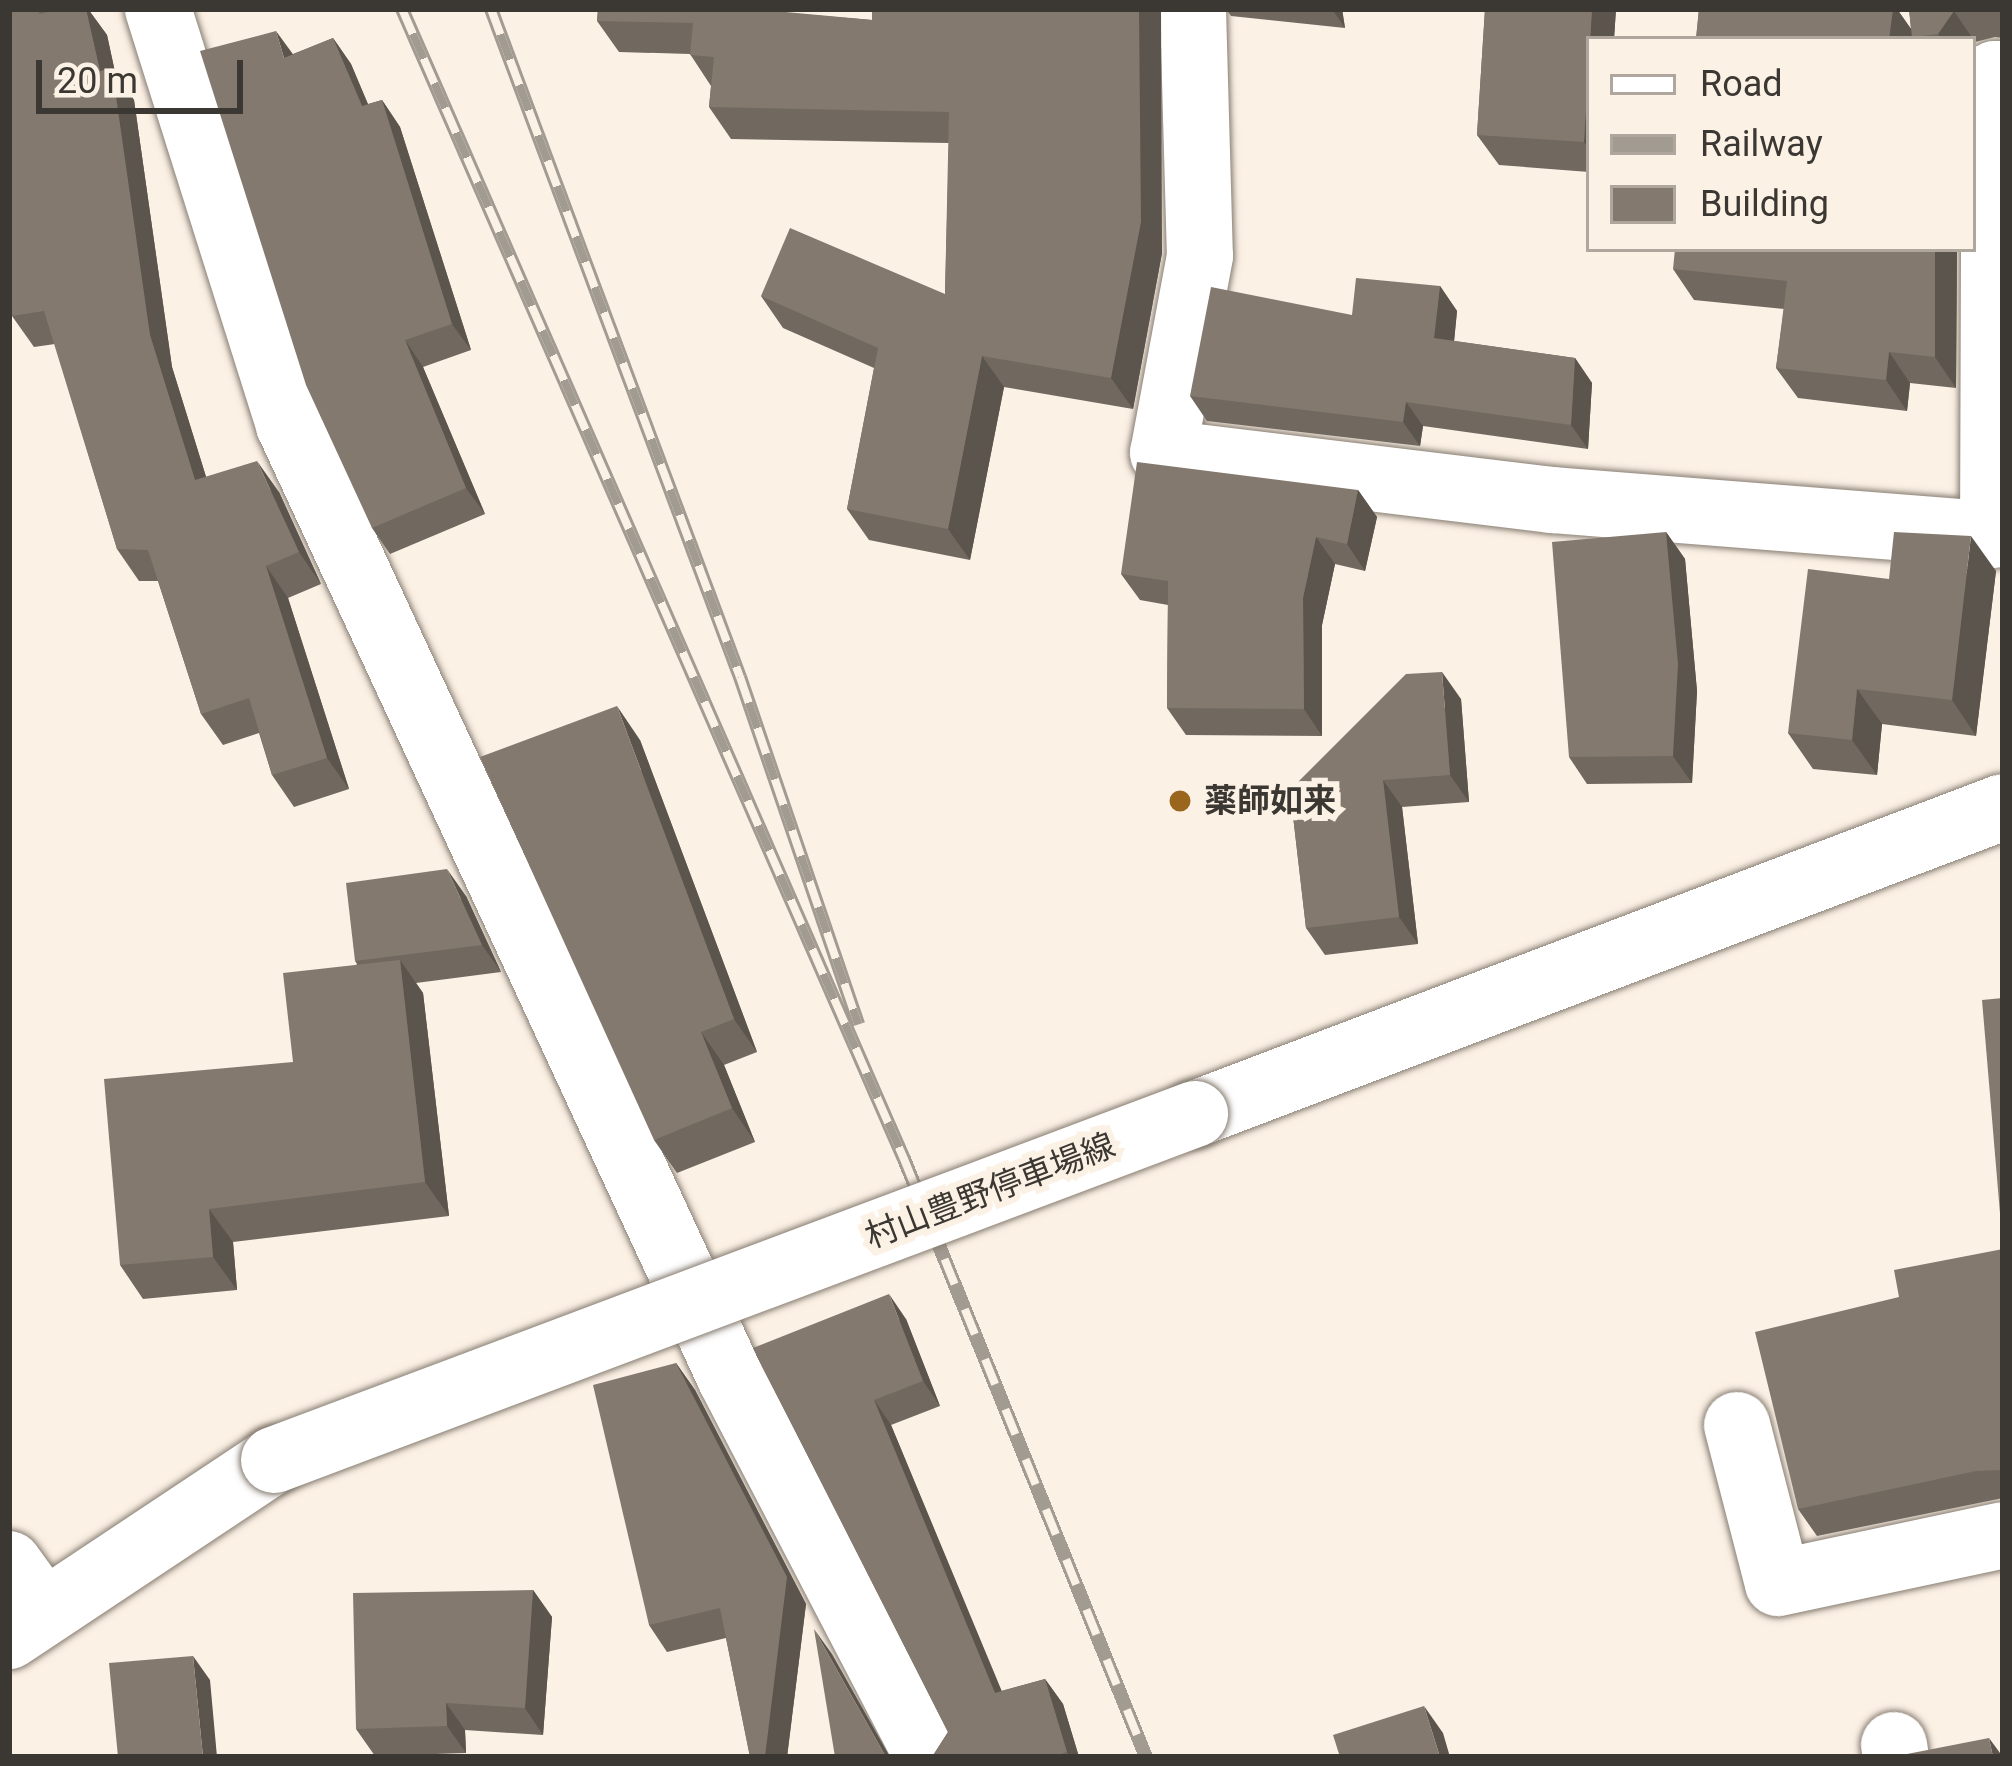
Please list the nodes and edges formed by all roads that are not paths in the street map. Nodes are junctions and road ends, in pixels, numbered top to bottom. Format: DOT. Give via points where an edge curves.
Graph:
graph roads {
  1 [pos="158,9"];
  2 [pos="1193,9"];
  3 [pos="2003,74"];
  4 [pos="2003,806"];
  5 [pos="1737,1425"];
  6 [pos="2003,1535"];
  7 [pos="20,1604"];
  8 [pos="928,1757"];
  1 -- 8 [label="main road" via="289,425 730,1376"];
  2 -- 3 [label="main road" via="1200,256 1163,453 1552,500 1993,535 1995,74"];
  4 -- 7 [label="main road, 村山豊野停車場線, bridge" via="274,1460"];
  5 -- 6 [label="main road" via="1778,1583"];
}
